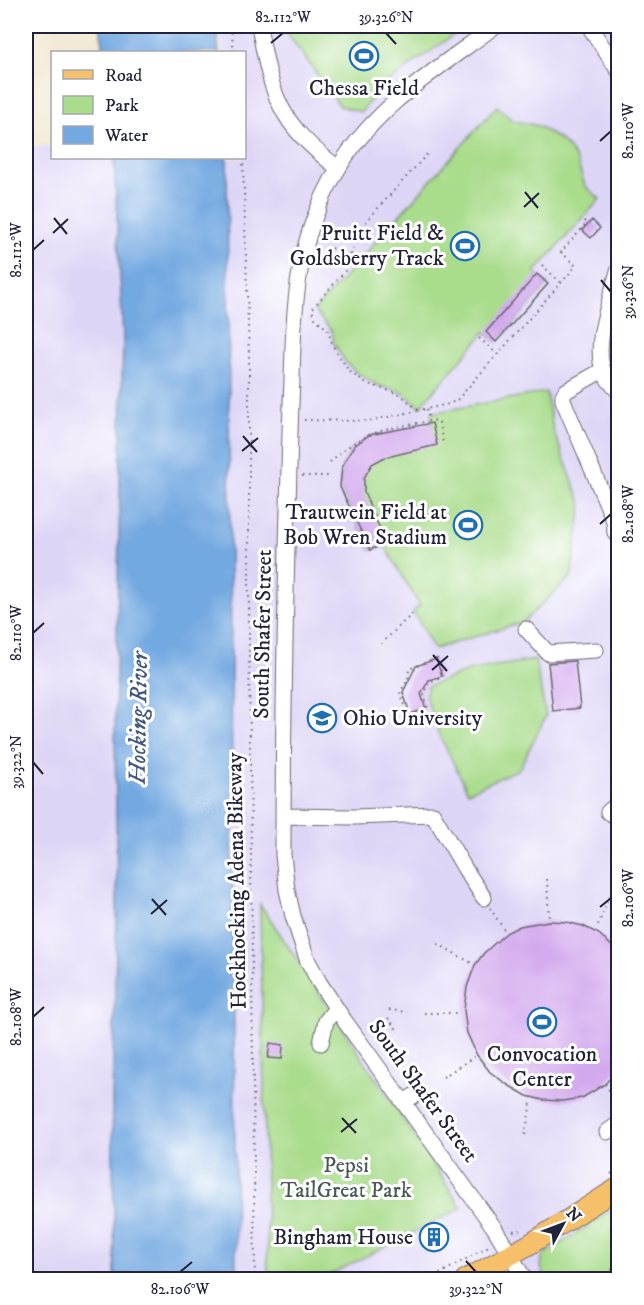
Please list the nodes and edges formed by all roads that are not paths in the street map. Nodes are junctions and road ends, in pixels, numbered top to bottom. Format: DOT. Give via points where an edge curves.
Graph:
graph roads {
  1 [pos="259,26"];
  2 [pos="495,26"];
  3 [pos="589,26"];
  4 [pos="618,70"];
  5 [pos="338,168"];
  6 [pos="618,271"];
  7 [pos="603,370"];
  8 [pos="618,391"];
  9 [pos="618,532"];
  10 [pos="526,629"];
  11 [pos="596,650"];
  12 [pos="618,803"];
  13 [pos="283,816"];
  14 [pos="618,818"];
  15 [pos="484,898"];
  16 [pos="336,1008"];
  17 [pos="321,1043"];
  18 [pos="417,1094"];
  19 [pos="404,1102"];
  20 [pos="618,1188"];
  21 [pos="510,1255"];
  22 [pos="465,1280"];
  23 [pos="525,1280"];
  1 -- 5 [label="street" via="268,72 282,110 308,143"];
  2 -- 5 [label="street, South Shafer Street" via="386,110"];
  3 -- 4 [label="street"];
  5 -- 13 [label="street, South Shafer Street" via="306,240 295,298"];
  6 -- 7 [label="street" via="600,340"];
  7 -- 8 [label="street"];
  7 -- 9 [label="street" via="566,391 563,400 614,521 615,533"];
  10 -- 11 [label="street" via="548,653"];
  12 -- 14 [label="street" via="608,812"];
  13 -- 15 [label="street" via="433,813"];
  13 -- 16 [label="street, South Shafer Street" via="283,855 292,916 307,959"];
  16 -- 17 [label="street" via="326,1021"];
  16 -- 19 [label="street, South Shafer Street"];
  18 -- 19 [label="street"];
  19 -- 21 [label="street, South Shafer Street"];
  20 -- 21 [label="main road"];
  21 -- 22 [label="main road"];
  21 -- 23 [label="street, South Shafer Street"];
}
